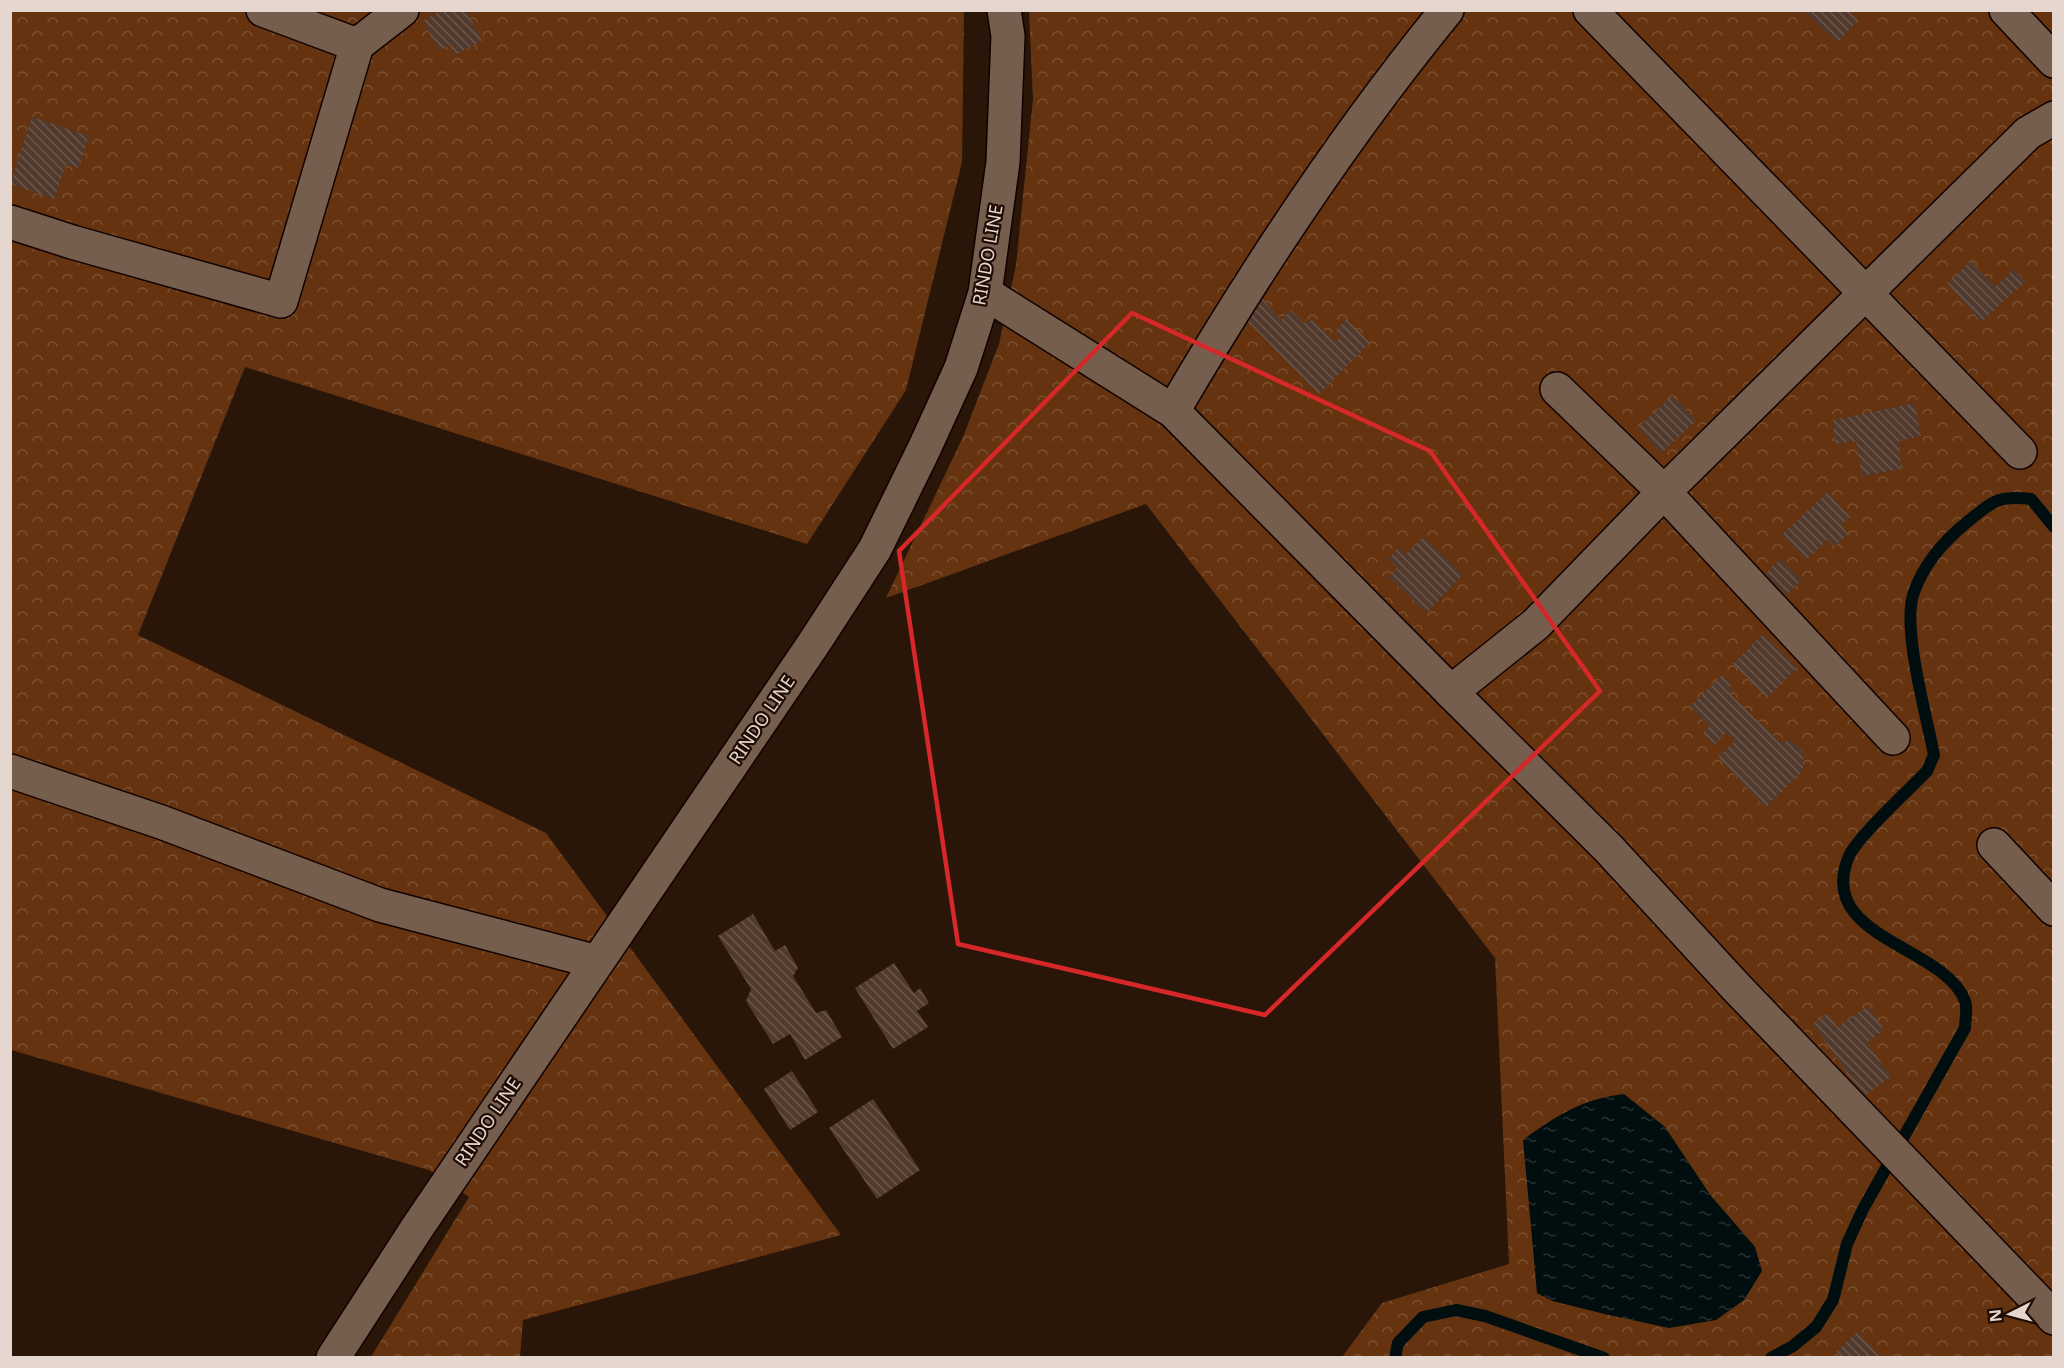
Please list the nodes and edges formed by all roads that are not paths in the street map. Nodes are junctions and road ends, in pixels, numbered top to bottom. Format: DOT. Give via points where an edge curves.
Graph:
graph roads {
  1 [pos="262,10"];
  2 [pos="402,10"];
  3 [pos="1004,10"];
  4 [pos="1447,10"];
  5 [pos="1590,10"];
  6 [pos="2006,10"];
  7 [pos="357,45"];
  8 [pos="2054,61"];
  9 [pos="2054,118"];
  10 [pos="10,222"];
  11 [pos="1865,291"];
  12 [pos="985,293"];
  13 [pos="1557,389"];
  14 [pos="1173,411"];
  15 [pos="2020,452"];
  16 [pos="1664,492"];
  17 [pos="1451,692"];
  18 [pos="1893,738"];
  19 [pos="10,771"];
  20 [pos="1994,845"];
  21 [pos="2054,909"];
  22 [pos="597,962"];
  23 [pos="2054,1318"];
  24 [pos="333,1358"];
  1 -- 7 [label="street"];
  2 -- 7 [label="street"];
  3 -- 12 [label="street, RINDO LINE" via="1008,36 1003,162"];
  4 -- 14 [label="street" via="1284,230 1236,302"];
  5 -- 11 [label="street"];
  6 -- 8 [label="street"];
  7 -- 10 [label="street" via="281,301"];
  9 -- 11 [label="street" via="2028,133"];
  11 -- 15 [label="street"];
  11 -- 16 [label="street"];
  12 -- 14 [label="street"];
  12 -- 22 [label="street, RINDO LINE" via="961,368 875,549"];
  13 -- 16 [label="street"];
  14 -- 17 [label="street"];
  16 -- 17 [label="street" via="1536,624"];
  16 -- 18 [label="street"];
  17 -- 23 [label="street" via="1609,849"];
  19 -- 22 [label="street" via="161,822 380,905"];
  20 -- 21 [label="street"];
  22 -- 24 [label="street, RINDO LINE"];
}
